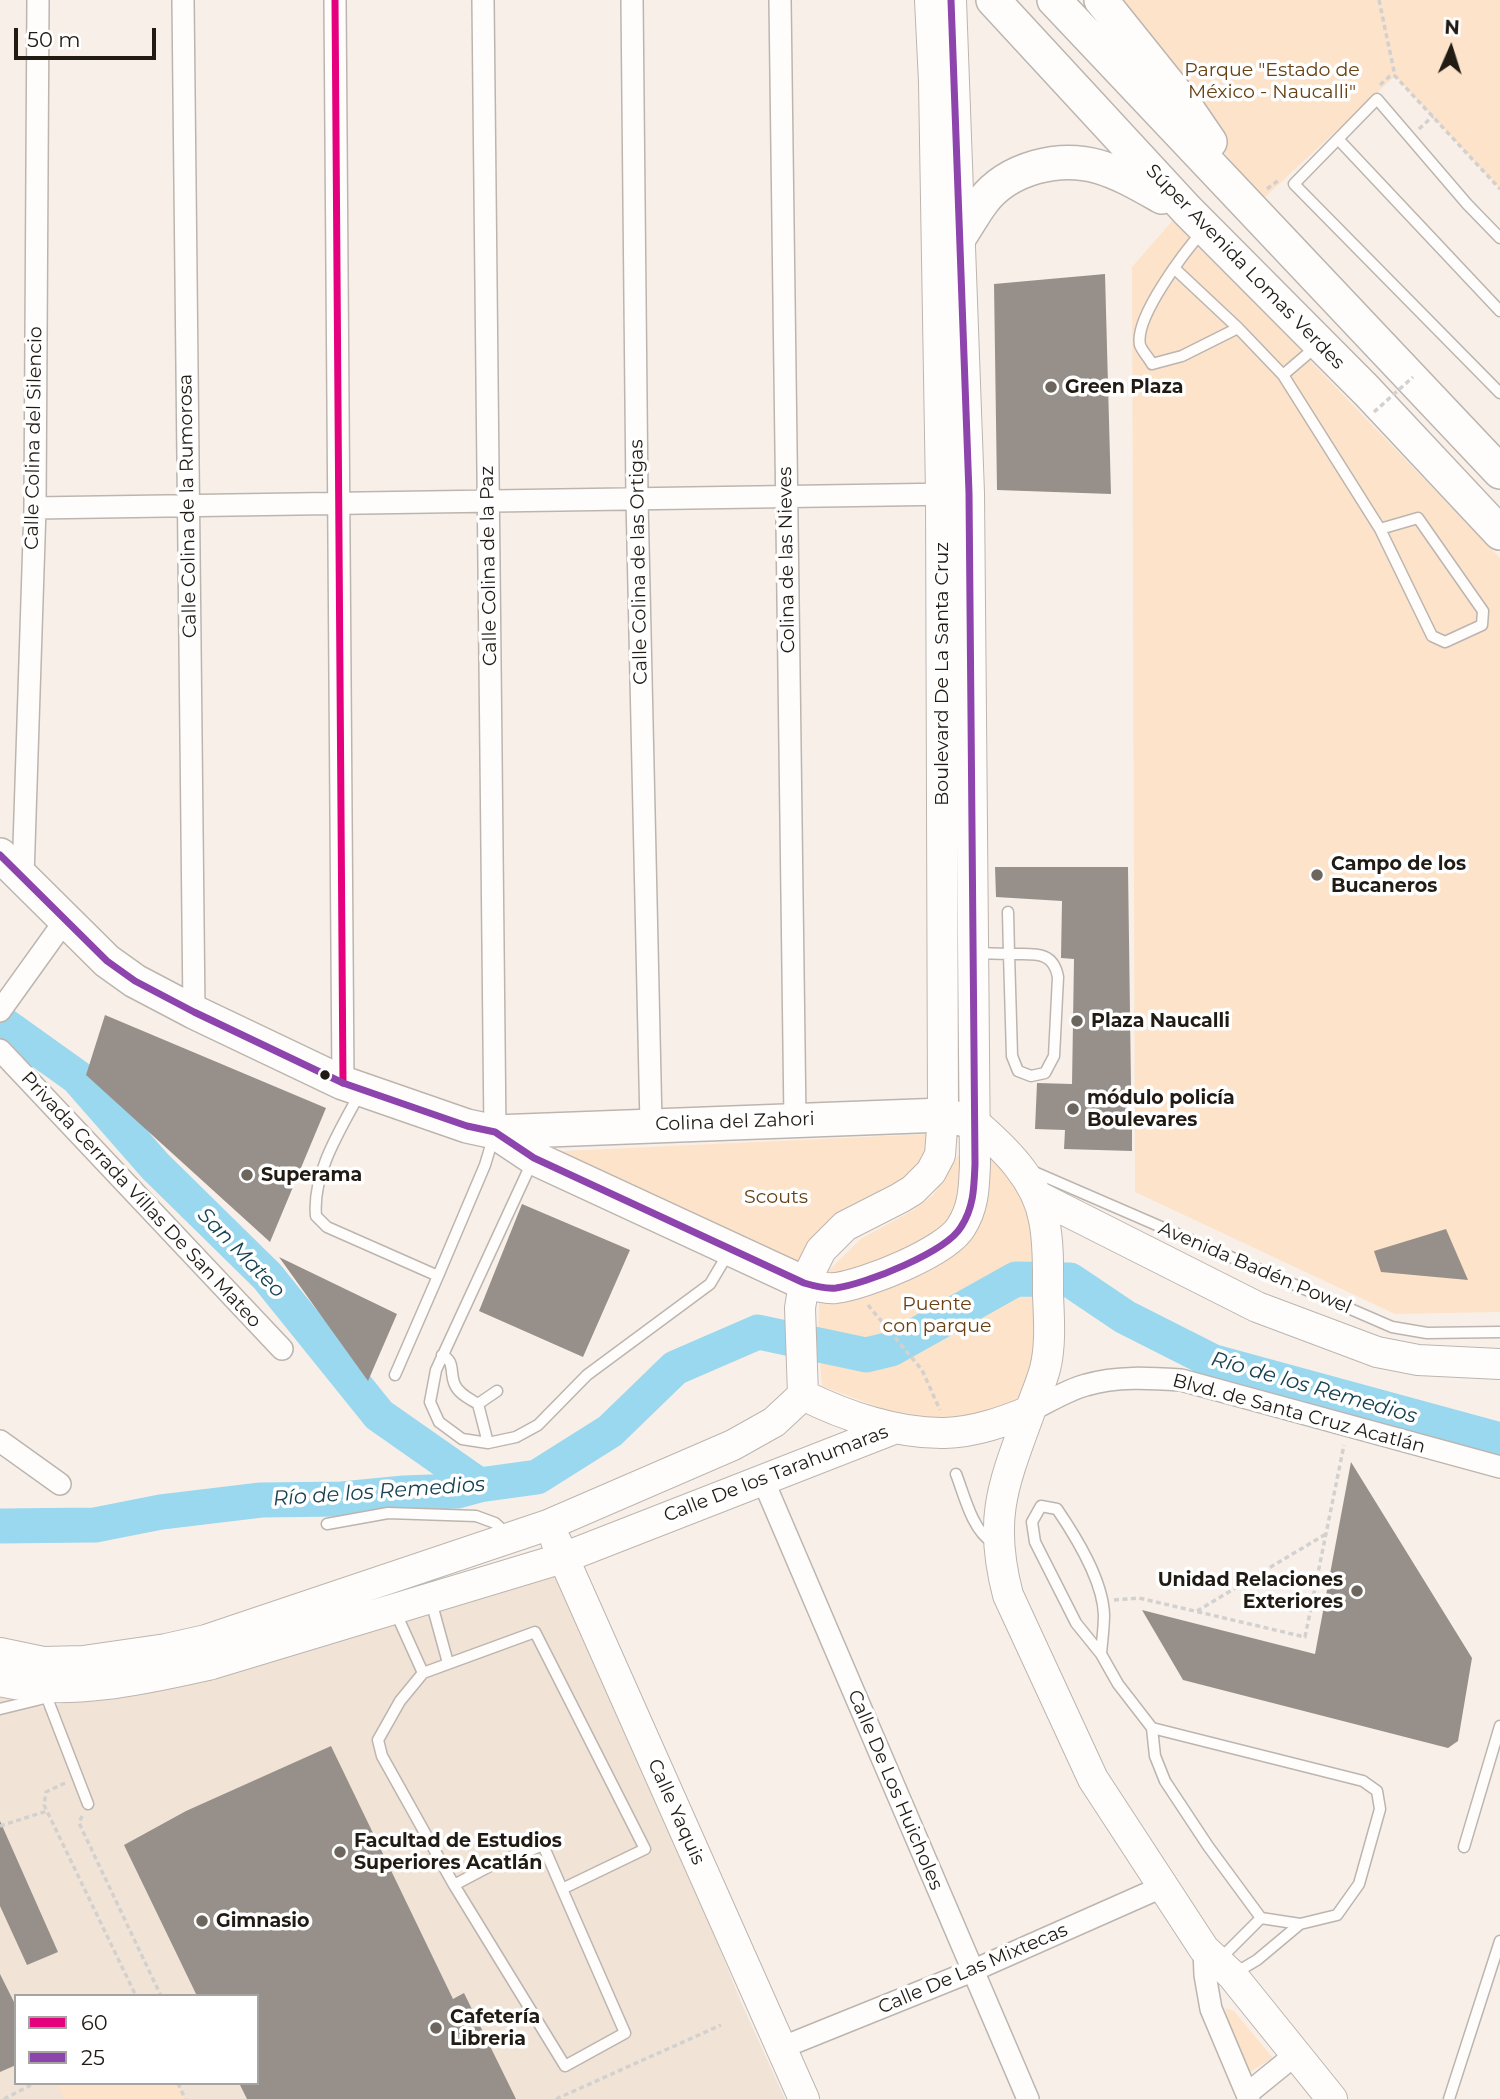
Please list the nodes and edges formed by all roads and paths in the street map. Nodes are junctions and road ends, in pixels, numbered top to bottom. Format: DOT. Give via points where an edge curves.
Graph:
graph roads {
  1 [pos="37,0"];
  2 [pos="183,0"];
  3 [pos="335,0"];
  4 [pos="483,0"];
  5 [pos="632,0"];
  6 [pos="780,0"];
  7 [pos="916,0"];
  8 [pos="930,0"];
  9 [pos="951,0"];
  10 [pos="1054,0"];
  11 [pos="1101,0"];
  12 [pos="1379,0"];
  13 [pos="995,2"];
  14 [pos="934,82"];
  15 [pos="1338,139"];
  16 [pos="1500,189"];
  17 [pos="1250,207"];
  18 [pos="1196,220"];
  19 [pos="959,238"];
  20 [pos="1500,238"];
  21 [pos="1174,268"];
  22 [pos="1500,311"];
  23 [pos="1238,328"];
  24 [pos="1319,344"];
  25 [pos="1283,375"];
  26 [pos="1413,377"];
  27 [pos="1500,394"];
  28 [pos="1374,412"];
  29 [pos="1500,472"];
  30 [pos="955,494"];
  31 [pos="787,496"];
  32 [pos="637,499"];
  33 [pos="488,501"];
  34 [pos="340,503"];
  35 [pos="188,506"];
  36 [pos="35,508"];
  37 [pos="1380,529"];
  38 [pos="1500,533"];
  39 [pos="11,866"];
  40 [pos="1008,912"];
  41 [pos="66,919"];
  42 [pos="972,953"];
  43 [pos="1009,954"];
  44 [pos="0,1012"];
  45 [pos="194,1012"];
  46 [pos="0,1050"];
  47 [pos="352,1087"];
  48 [pos="795,1119"];
  49 [pos="958,1119"];
  50 [pos="651,1124"];
  51 [pos="495,1132"];
  52 [pos="534,1158"];
  53 [pos="1018,1165"];
  54 [pos="1037,1196"];
  55 [pos="730,1250"];
  56 [pos="438,1276"];
  57 [pos="802,1296"];
  58 [pos="884,1324"];
  59 [pos="1500,1332"];
  60 [pos="282,1349"];
  61 [pos="442,1354"];
  62 [pos="1500,1364"];
  63 [pos="396,1375"];
  64 [pos="497,1391"];
  65 [pos="803,1395"];
  66 [pos="478,1404"];
  67 [pos="1030,1411"];
  68 [pos="1348,1425"];
  69 [pos="896,1428"];
  70 [pos="945,1433"];
  71 [pos="0,1441"];
  72 [pos="488,1443"];
  73 [pos="1500,1467"];
  74 [pos="956,1474"];
  75 [pos="763,1480"];
  76 [pos="60,1484"];
  77 [pos="327,1524"];
  78 [pos="548,1525"];
  79 [pos="1326,1534"];
  80 [pos="510,1537"];
  81 [pos="998,1544"];
  82 [pos="563,1558"];
  83 [pos="430,1598"];
  84 [pos="1102,1602"];
  85 [pos="394,1609"];
  86 [pos="1196,1612"];
  87 [pos="0,1653"];
  88 [pos="1101,1654"];
  89 [pos="448,1662"];
  90 [pos="423,1673"];
  91 [pos="0,1681"];
  92 [pos="55,1693"];
  93 [pos="0,1709"];
  94 [pos="1500,1726"];
  95 [pos="1152,1728"];
  96 [pos="79,1777"];
  97 [pos="88,1802"];
  98 [pos="47,1811"];
  99 [pos="0,1826"];
  100 [pos="1464,1847"];
  101 [pos="454,1885"];
  102 [pos="1164,1886"];
  103 [pos="562,1889"];
  104 [pos="1261,1918"];
  105 [pos="1300,1924"];
  106 [pos="1500,1941"];
  107 [pos="1218,1962"];
  108 [pos="972,1971"];
  109 [pos="135,1994"];
  110 [pos="160,1994"];
  111 [pos="721,2025"];
  112 [pos="782,2048"];
  113 [pos="1295,2055"];
  114 [pos="31,2085"];
  115 [pos="1248,2097"];
  116 [pos="4,2099"];
  117 [pos="556,2099"];
  118 [pos="804,2099"];
  119 [pos="1028,2099"];
  120 [pos="1332,2099"];
  121 [pos="1449,2099"];
  1 -- 36 [label="street, Calle Colina del Silencio"];
  2 -- 35 [label="street, Calle Colina de la Rumorosa"];
  3 -- 34 [label="street"];
  4 -- 33 [label="street, Calle Colina de la Paz"];
  5 -- 32 [label="street, Calle Colina de las Ortigas"];
  6 -- 31 [label="street, Colina de las Nieves"];
  7 -- 14 [label="main road"];
  8 -- 14 [label="main road, Boulevard De La Santa Cruz"];
  9 -- 19 [label="main road, Boulevard De La Santa Cruz"];
  10 -- 17 [label="main road"];
  11 -- 17 [label="main road" via="1182,101"];
  12 -- 16 [label="path" via="1395,76"];
  13 -- 18 [label="main road, Súper Avenida Lomas Verdes"];
  14 -- 30 [label="main road, Boulevard De La Santa Cruz"];
  15 -- 20 [label="lane" via="1377,99"];
  15 -- 22 [label="lane"];
  15 -- 27 [label="lane" via="1294,184"];
  17 -- 29 [label="main road"];
  18 -- 19 [label="main road" via="1111,170 1065,161 1023,171 1001,183"];
  18 -- 21 [label="lane"];
  18 -- 24 [label="main road, Súper Avenida Lomas Verdes"];
  19 -- 30 [label="main road, Boulevard De La Santa Cruz"];
  21 -- 23 [label="lane"];
  21 -- 23 [label="lane" via="1144,318 1140,345 1152,364 1182,356"];
  23 -- 25 [label="lane"];
  24 -- 25 [label="lane"];
  24 -- 38 [label="main road, Súper Avenida Lomas Verdes"];
  25 -- 37 [label="lane"];
  26 -- 28 [label="path, bridge"];
  30 -- 31 [label="street"];
  30 -- 42 [label="main road, Boulevard De La Santa Cruz"];
  30 -- 49 [label="main road, Boulevard De La Santa Cruz"];
  31 -- 32 [label="street"];
  31 -- 48 [label="street, Colina de las Nieves"];
  32 -- 33 [label="street"];
  32 -- 50 [label="street, Calle Colina de las Ortigas"];
  33 -- 34 [label="street"];
  33 -- 51 [label="street, Calle Colina de la Paz"];
  34 -- 35 [label="street"];
  34 -- 47 [label="street"];
  35 -- 36 [label="street"];
  35 -- 45 [label="street, Calle Colina de la Rumorosa"];
  36 -- 39 [label="street, Calle Colina del Silencio"];
  37 -- 37 [label="lane" via="1432,636 1445,642 1482,625 1483,611 1419,518"];
  39 -- 41 [label="main road"];
  40 -- 43 [label="lane"];
  41 -- 44 [label="street"];
  41 -- 45 [label="main road" via="107,961"];
  42 -- 43 [label="lane"];
  42 -- 49 [label="main road, Boulevard De La Santa Cruz"];
  43 -- 43 [label="lane" via="1012,1056 1018,1071 1031,1076 1045,1073 1054,1056 1056,965 1038,955"];
  45 -- 47 [label="main road"];
  46 -- 60 [label="street, Privada Cerrada Villas De San Mateo"];
  47 -- 51 [label="main road"];
  47 -- 56 [label="lane" via="314,1199 316,1216 327,1227"];
  48 -- 49 [label="main road, Colina del Zahori"];
  48 -- 50 [label="main road, Colina del Zahori"];
  49 -- 53 [label="main road" via="998,1142"];
  49 -- 57 [label="main road, Boulevard De La Santa Cruz" via="930,1172 913,1189 845,1226 821,1250"];
  49 -- 57 [label="main road, Boulevard De La Santa Cruz" via="975,1164 971,1209 961,1229 950,1241 909,1262 852,1284"];
  50 -- 51 [label="main road, Colina del Zahori"];
  51 -- 52 [label="main road"];
  51 -- 56 [label="lane"];
  52 -- 55 [label="main road"];
  52 -- 61 [label="lane"];
  53 -- 54 [label="main road"];
  53 -- 59 [label="lane, Avenida Badén Powel" via="1392,1327 1427,1333"];
  54 -- 62 [label="main road" via="1257,1307 1365,1347 1418,1360"];
  54 -- 67 [label="main road" via="1047,1249 1049,1326 1046,1368"];
  55 -- 57 [label="main road"];
  55 -- 72 [label="lane" via="710,1284 587,1375 538,1425 516,1437"];
  56 -- 63 [label="lane"];
  57 -- 65 [label="main road, Boulevard De La Santa Cruz"];
  58 -- 70 [label="path" via="922,1370"];
  61 -- 66 [label="lane" via="452,1363 455,1386"];
  61 -- 72 [label="lane" via="430,1402 439,1422 462,1439"];
  64 -- 66 [label="lane"];
  65 -- 69 [label="main road, Calle De los Tarahumaras"];
  65 -- 78 [label="main road, Calle De los Tarahumaras" via="774,1422 733,1445"];
  66 -- 72 [label="lane"];
  67 -- 68 [label="street, Blvd. de Santa Cruz Acatlán" via="1084,1385 1144,1377 1181,1380"];
  67 -- 70 [label="main road, Blvd. de Santa Cruz Acatlán" via="973,1430"];
  67 -- 81 [label="main road" via="1000,1500"];
  68 -- 73 [label="street, Blvd. de Santa Cruz Acatlán"];
  68 -- 79 [label="path"];
  69 -- 70 [label="main road, Blvd. de Santa Cruz Acatlán"];
  69 -- 75 [label="main road, Calle De los Tarahumaras"];
  71 -- 76 [label="street"];
  74 -- 81 [label="lane" via="978,1527 989,1541"];
  75 -- 82 [label="main road, Calle De los Tarahumaras"];
  75 -- 108 [label="street, Calle De Los Huicholes"];
  77 -- 80 [label="lane" via="388,1513 476,1516 495,1523"];
  78 -- 80 [label="main road, Calle De los Tarahumaras"];
  78 -- 82 [label="main road, Calle Yaquis"];
  79 -- 86 [label="path"];
  79 -- 86 [label="path" via="1305,1637"];
  80 -- 87 [label="main road, Calle De los Tarahumaras" via="206,1640 83,1661 43,1661"];
  81 -- 102 [label="main road" via="1008,1595 1081,1757"];
  82 -- 83 [label="main road, Calle De los Tarahumaras"];
  82 -- 112 [label="main road, Calle Yaquis"];
  83 -- 85 [label="main road, Calle De los Tarahumaras"];
  83 -- 89 [label="lane"];
  84 -- 86 [label="path" via="1139,1598"];
  84 -- 88 [label="lane"];
  84 -- 88 [label="lane" via="1099,1585 1057,1508 1041,1506 1032,1522 1035,1542 1076,1623"];
  85 -- 90 [label="lane"];
  85 -- 92 [label="main road, Calle De los Tarahumaras" via="212,1664"];
  88 -- 95 [label="lane"];
  89 -- 90 [label="lane"];
  89 -- 103 [label="lane" via="536,1632 639,1837 645,1849"];
  90 -- 101 [label="lane" via="378,1740 382,1756"];
  91 -- 92 [label="main road, Calle De los Tarahumaras"];
  92 -- 93 [label="lane"];
  92 -- 96 [label="lane"];
  94 -- 100 [label="lane"];
  95 -- 104 [label="lane" via="1155,1756 1165,1781"];
  95 -- 105 [label="lane" via="1363,1781 1377,1791 1380,1809 1359,1884 1337,1915"];
  96 -- 97 [label="lane"];
  96 -- 98 [label="path" via="46,1792"];
  97 -- 110 [label="path" via="79,1823"];
  98 -- 99 [label="path"];
  98 -- 109 [label="path"];
  101 -- 103 [label="lane" via="543,1844"];
  101 -- 103 [label="lane" via="565,2066 625,2033"];
  102 -- 107 [label="main road"];
  102 -- 108 [label="street, Calle De Las Mixtecas"];
  104 -- 105 [label="lane"];
  104 -- 107 [label="lane"];
  105 -- 107 [label="lane" via="1257,1960"];
  106 -- 121 [label="lane"];
  107 -- 113 [label="main road"];
  107 -- 115 [label="street" via="1205,1975 1211,2009"];
  108 -- 112 [label="street, Calle De Las Mixtecas"];
  108 -- 119 [label="street, Calle De Los Huicholes"];
  111 -- 117 [label="path"];
  112 -- 118 [label="main road, Calle Yaquis"];
  113 -- 115 [label="street"];
  113 -- 120 [label="main road"];
  114 -- 116 [label="path"];
}
